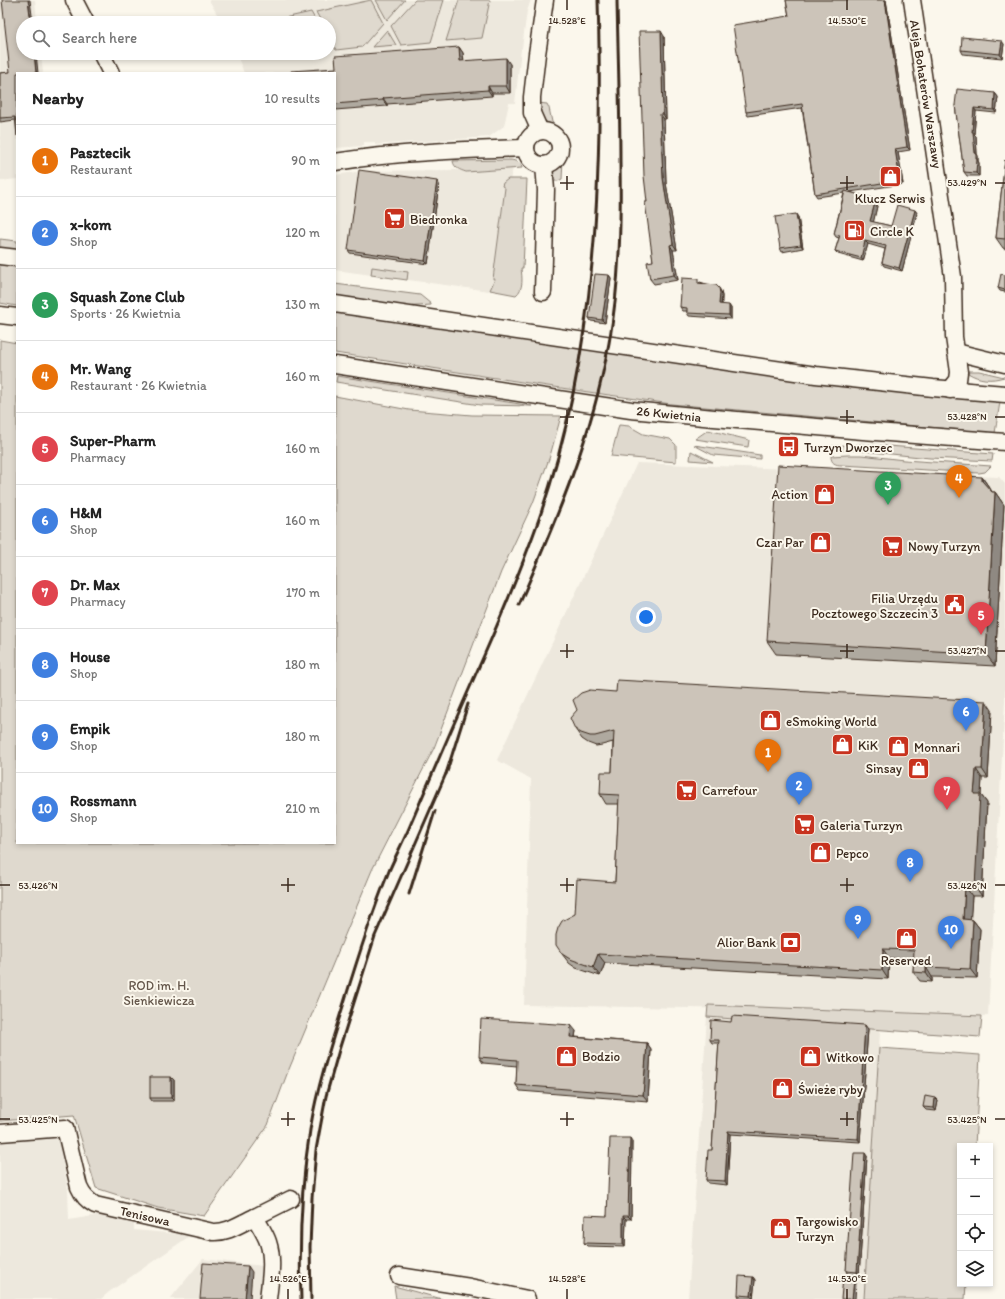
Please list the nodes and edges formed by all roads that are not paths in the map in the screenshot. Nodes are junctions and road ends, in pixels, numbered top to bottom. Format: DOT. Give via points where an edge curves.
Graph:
graph roads {
  1 [pos="74,0"];
  2 [pos="545,0"];
  3 [pos="912,0"];
  4 [pos="82,16"];
  5 [pos="104,60"];
  6 [pos="110,72"];
  7 [pos="540,131"];
  8 [pos="526,148"];
  9 [pos="336,162"];
  10 [pos="544,165"];
  11 [pos="0,256"];
  12 [pos="16,258"];
  13 [pos="543,292"];
  14 [pos="336,304"];
  15 [pos="0,315"];
  16 [pos="16,318"];
  17 [pos="956,352"];
  18 [pos="1005,364"];
  19 [pos="336,365"];
  20 [pos="950,390"];
  21 [pos="1005,394"];
  22 [pos="1005,442"];
  23 [pos="0,1133"];
  24 [pos="291,1199"];
  25 [pos="255,1217"];
  26 [pos="399,1276"];
  27 [pos="268,1299"];
  28 [pos="527,1299"];
  1 -- 4 [label="street"];
  2 -- 7 [label="street" via="532,97 532,113"];
  3 -- 17 [label="street, Aleja Bohaterów Warszawy" via="953,277"];
  5 -- 6 [label="street"];
  7 -- 8 [label="street" via="529,137"];
  7 -- 10 [label="street" via="545,130 554,134 561,148 554,162"];
  8 -- 9 [label="street" via="444,151"];
  8 -- 10 [label="street" via="531,160"];
  10 -- 13 [label="street" via="546,190"];
  11 -- 12 [label="street"];
  14 -- 20 [label="street" via="816,375"];
  15 -- 16 [label="street"];
  17 -- 18 [label="street"];
  17 -- 20 [label="street" via="958,378"];
  19 -- 22 [label="street, 26 Kwietnia" via="653,412"];
  20 -- 21 [label="street"];
  23 -- 25 [label="street, Tenisowa" via="65,1128 83,1195 95,1205 213,1232 230,1229"];
  24 -- 25 [label="street"];
  25 -- 27 [label="street" via="270,1252"];
  26 -- 28 [label="street"];
}
